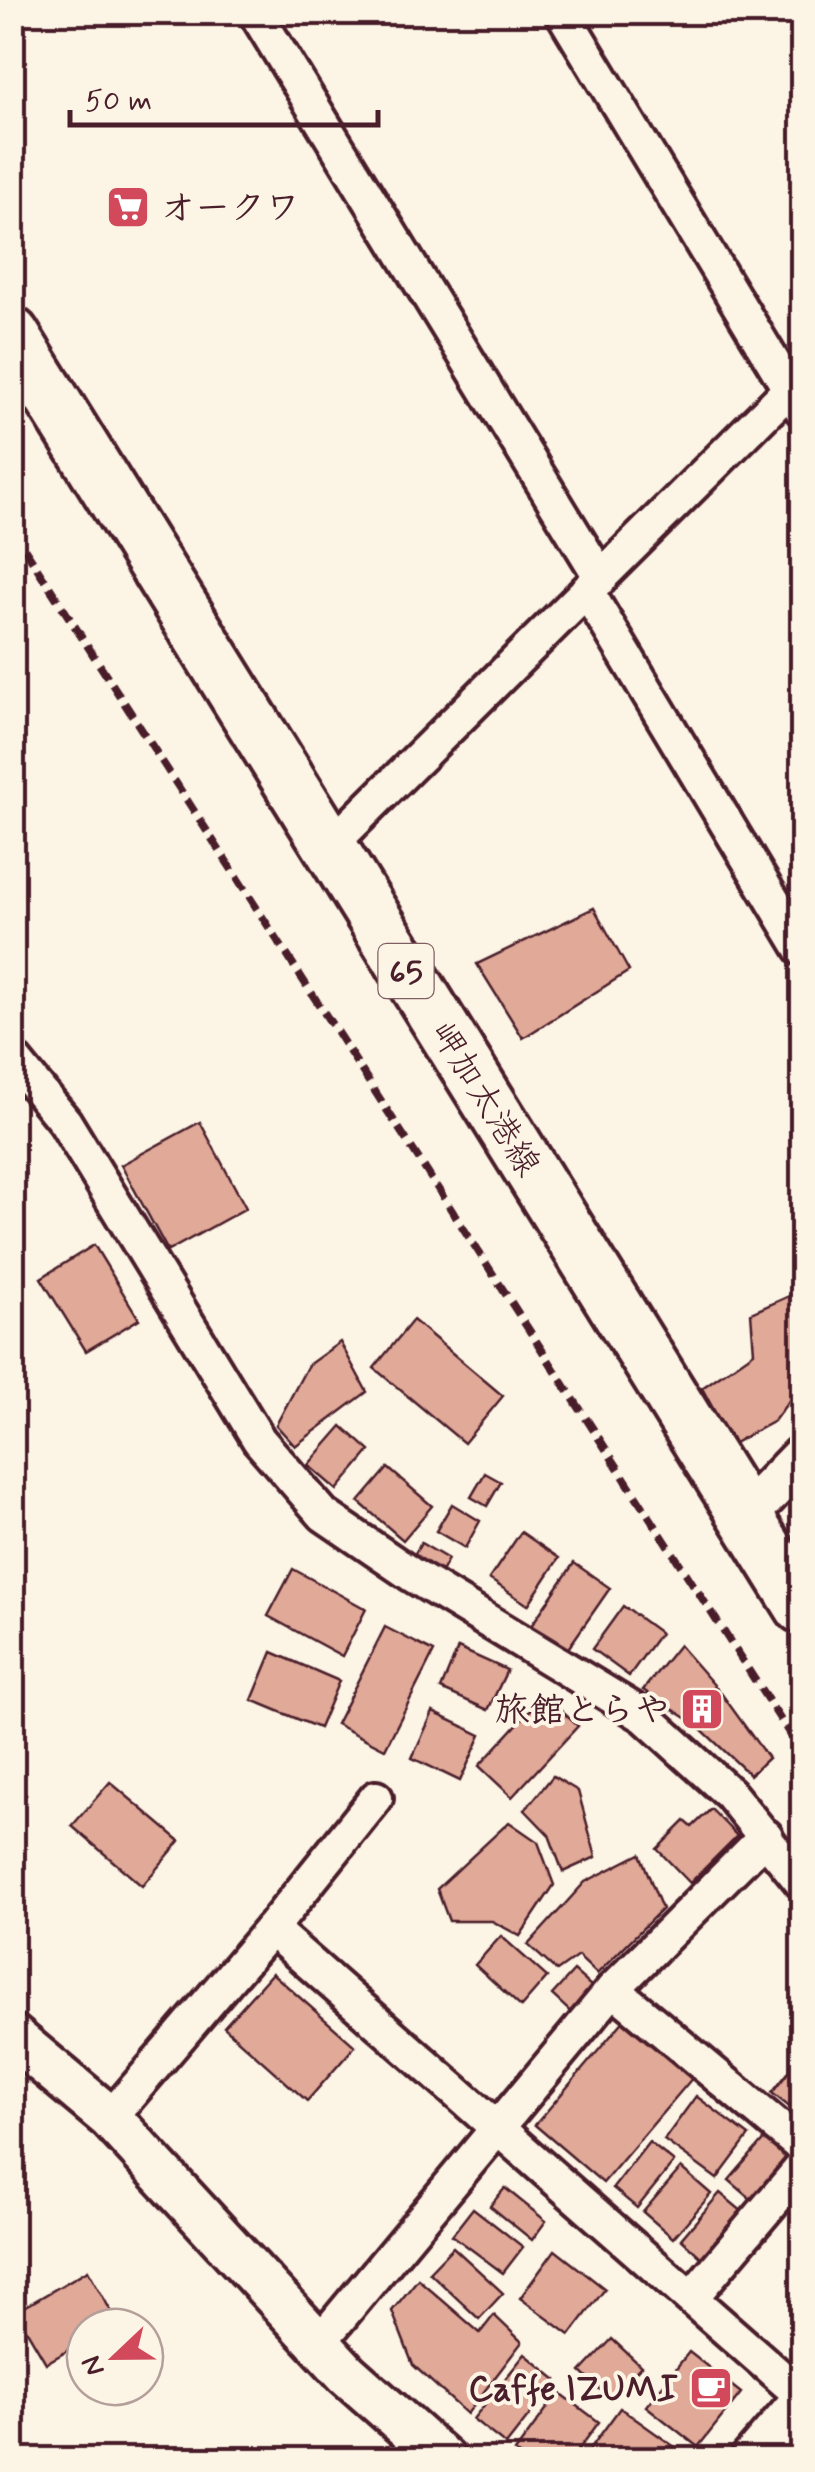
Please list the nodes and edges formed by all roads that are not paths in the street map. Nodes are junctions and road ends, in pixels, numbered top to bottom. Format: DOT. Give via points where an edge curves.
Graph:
graph roads {
  1 [pos="256,12"];
  2 [pos="562,12"];
  3 [pos="12,334"];
  4 [pos="798,393"];
  5 [pos="594,584"];
  6 [pos="328,846"];
  7 [pos="802,949"];
  8 [pos="12,1056"];
  9 [pos="802,1456"];
  10 [pos="746,1516"];
  11 [pos="802,1607"];
  12 [pos="376,1798"];
  13 [pos="766,1836"];
  14 [pos="802,1883"];
  15 [pos="270,1930"];
  16 [pos="613,1989"];
  17 [pos="12,2036"];
  18 [pos="110,2118"];
  19 [pos="496,2127"];
  20 [pos="802,2147"];
  21 [pos="802,2167"];
  22 [pos="691,2298"];
  23 [pos="318,2344"];
  24 [pos="802,2399"];
  25 [pos="444,2460"];
  26 [pos="752,2460"];
  1 -- 5 [label="street"];
  2 -- 4 [label="street"];
  3 -- 6 [label="main road, 岬加太港線 / 65"];
  4 -- 5 [label="street"];
  5 -- 6 [label="street"];
  5 -- 7 [label="street"];
  6 -- 10 [label="main road, 岬加太港線 / 65"];
  8 -- 13 [label="street" via="65,1122 259,1440 324,1515 644,1716"];
  9 -- 10 [label="street"];
  10 -- 11 [label="main road, 岬加太港線 / 65"];
  12 -- 15 [label="street"];
  13 -- 14 [label="street"];
  13 -- 16 [label="street"];
  15 -- 18 [label="street"];
  15 -- 19 [label="street"];
  16 -- 19 [label="street"];
  16 -- 20 [label="street"];
  17 -- 18 [label="street"];
  18 -- 23 [label="street"];
  19 -- 22 [label="street"];
  19 -- 23 [label="street"];
  21 -- 22 [label="street"];
  22 -- 24 [label="street"];
  23 -- 25 [label="street"];
  24 -- 26 [label="street"];
}
